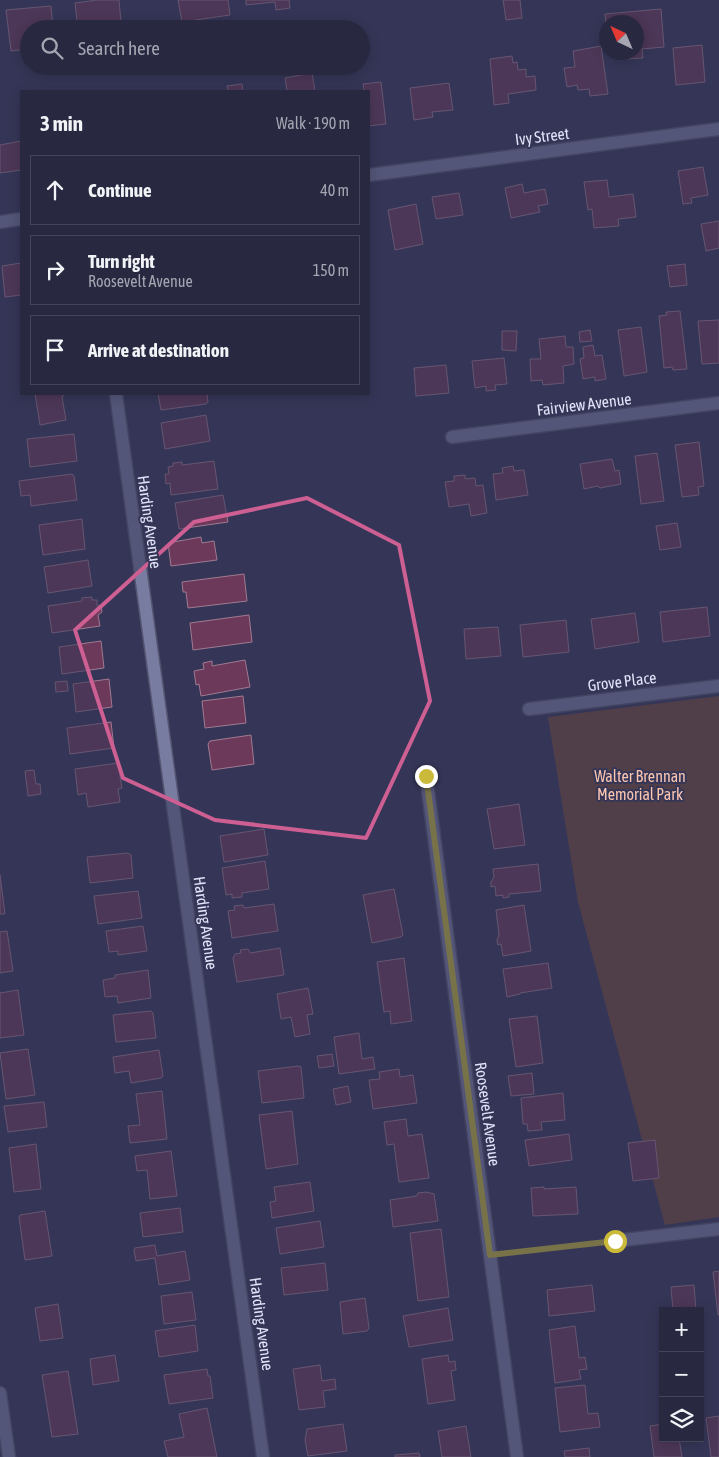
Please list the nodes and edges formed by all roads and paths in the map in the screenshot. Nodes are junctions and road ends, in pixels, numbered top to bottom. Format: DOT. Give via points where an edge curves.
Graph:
graph roads {
  1 [pos="719,129"];
  2 [pos="370,175"];
  3 [pos="20,219"];
  4 [pos="0,222"];
  5 [pos="116,395"];
  6 [pos="719,403"];
  7 [pos="452,437"];
  8 [pos="719,686"];
  9 [pos="529,709"];
  10 [pos="426,776"];
  11 [pos="719,1229"];
  12 [pos="615,1241"];
  13 [pos="490,1255"];
  14 [pos="0,1393"];
  15 [pos="9,1457"];
  16 [pos="264,1457"];
  17 [pos="517,1457"];
  1 -- 2 [label="street, Ivy Street"];
  3 -- 4 [label="street"];
  5 -- 16 [label="street, Harding Avenue"];
  6 -- 7 [label="street, Fairview Avenue"];
  8 -- 9 [label="street, Grove Place"];
  10 -- 13 [label="street, Roosevelt Avenue"];
  11 -- 12 [label="street"];
  12 -- 13 [label="path"];
  13 -- 17 [label="street, Roosevelt Avenue"];
  14 -- 15 [label="street"];
}
